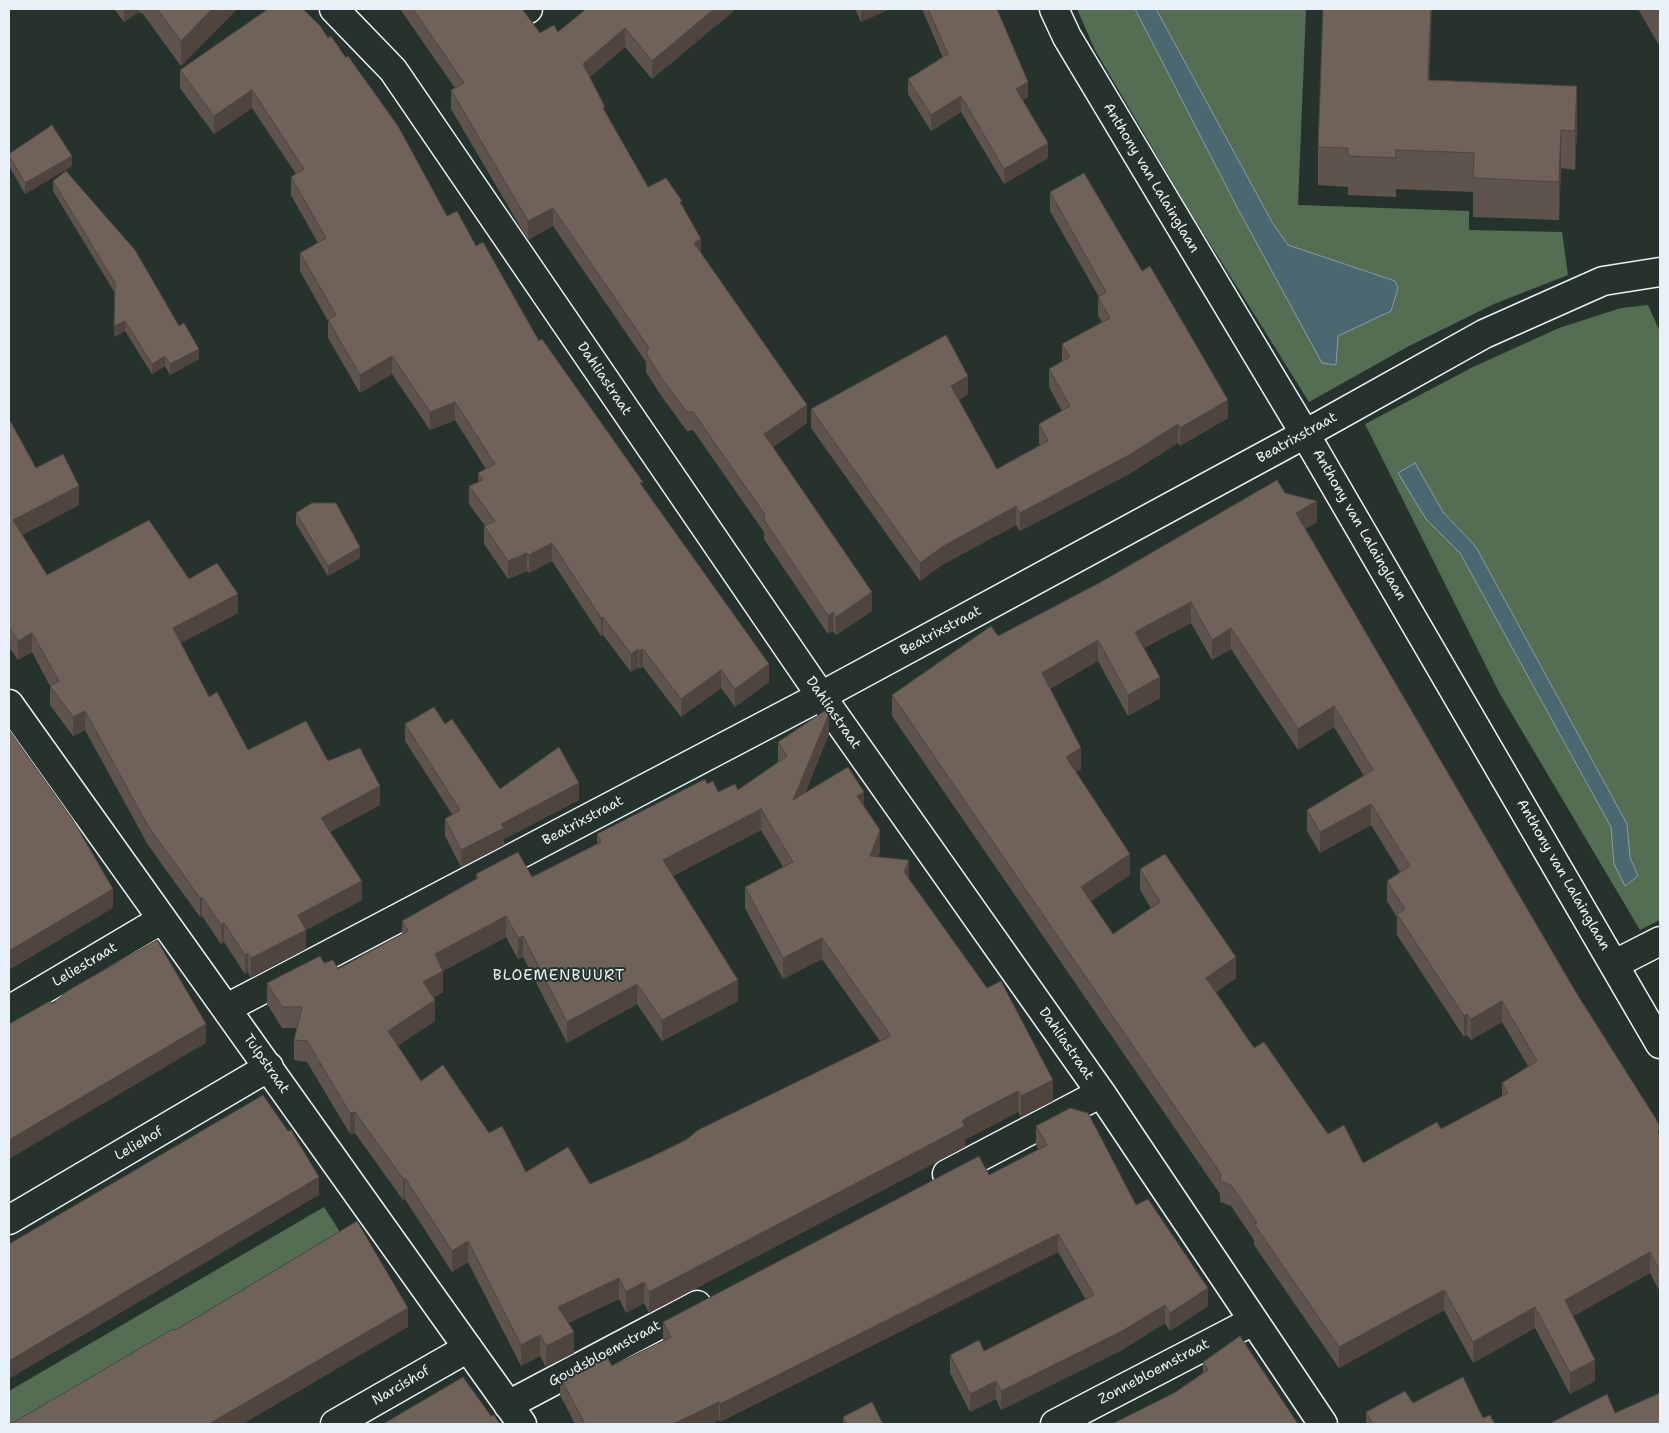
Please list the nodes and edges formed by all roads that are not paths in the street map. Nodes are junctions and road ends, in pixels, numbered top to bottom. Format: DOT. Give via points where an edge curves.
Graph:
graph roads {
  1 [pos="334,9"];
  2 [pos="1054,9"];
  3 [pos="1660,272"];
  4 [pos="1305,434"];
  5 [pos="821,696"];
  6 [pos="9,704"];
  7 [pos="161,920"];
  8 [pos="1660,941"];
  9 [pos="1615,964"];
  10 [pos="227,1008"];
  11 [pos="9,1010"];
  12 [pos="1660,1044"];
  13 [pos="269,1067"];
  14 [pos="1101,1093"];
  15 [pos="924,1186"];
  16 [pos="9,1220"];
  17 [pos="720,1293"];
  18 [pos="1253,1321"];
  19 [pos="468,1348"];
  20 [pos="515,1414"];
  21 [pos="334,1424"];
  22 [pos="1055,1424"];
  23 [pos="1323,1424"];
  1 -- 5 [label="street, Dahliastraat" via="393,70"];
  2 -- 4 [label="street, Anthony van Lalainglaan" via="1072,45"];
  3 -- 4 [label="street, Beatrixstraat" via="1603,281 1484,334"];
  4 -- 5 [label="street, Beatrixstraat"];
  4 -- 9 [label="street, Anthony van Lalainglaan"];
  5 -- 10 [label="street, Beatrixstraat"];
  5 -- 14 [label="street, Dahliastraat"];
  6 -- 7 [label="street, Tulpstraat"];
  7 -- 10 [label="street, Tulpstraat"];
  7 -- 11 [label="street, Leliestraat"];
  8 -- 9 [label="street"];
  9 -- 12 [label="street, Anthony van Lalainglaan"];
  10 -- 13 [label="street, Tulpstraat"];
  13 -- 16 [label="street, Leliehof"];
  13 -- 19 [label="street, Tulpstraat"];
  14 -- 15 [label="street"];
  14 -- 18 [label="street, Dahliastraat"];
  17 -- 20 [label="street, Goudsbloemstraat"];
  18 -- 22 [label="street, Zonnebloemstraat"];
  18 -- 23 [label="street, Dahliastraat"];
  19 -- 20 [label="street, Tulpstraat"];
  19 -- 21 [label="street, Narcishof"];
}
